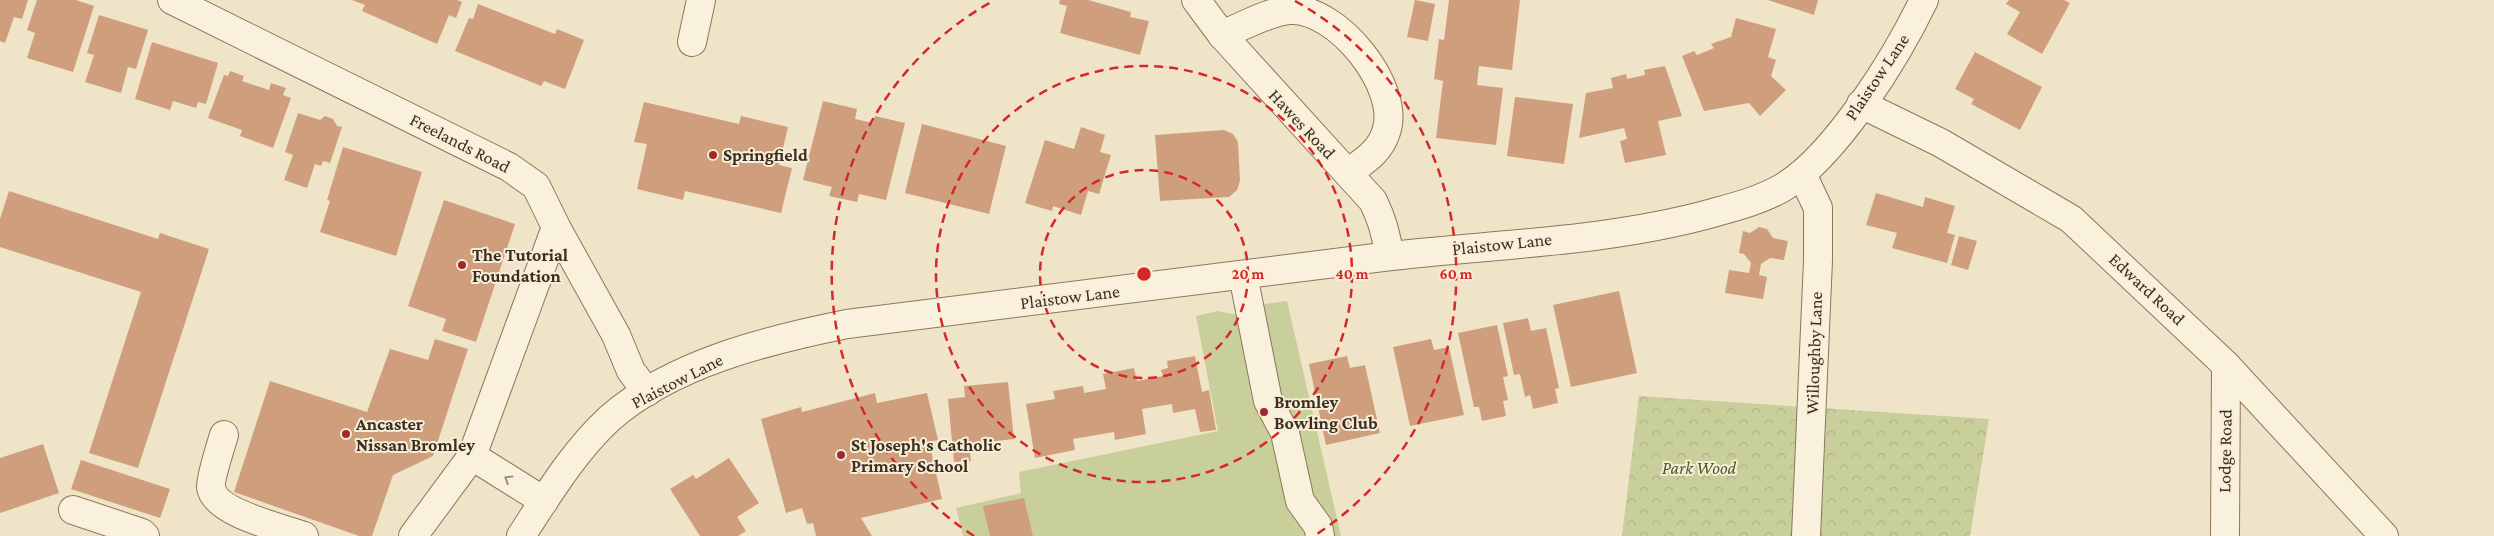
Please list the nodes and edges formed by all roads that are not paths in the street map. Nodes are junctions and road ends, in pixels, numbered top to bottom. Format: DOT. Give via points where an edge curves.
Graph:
graph roads {
  1 [pos="172,0"];
  2 [pos="702,0"];
  3 [pos="1196,0"];
  4 [pos="1924,0"];
  5 [pos="1222,34"];
  6 [pos="692,42"];
  7 [pos="1861,104"];
  8 [pos="1348,173"];
  9 [pos="1802,174"];
  10 [pos="556,227"];
  11 [pos="1389,256"];
  12 [pos="1243,275"];
  13 [pos="2226,365"];
  14 [pos="647,392"];
  15 [pos="224,435"];
  16 [pos="472,456"];
  17 [pos="544,501"];
  18 [pos="73,510"];
  19 [pos="145,536"];
  20 [pos="304,536"];
  21 [pos="413,536"];
  22 [pos="521,536"];
  23 [pos="1320,536"];
  24 [pos="1806,536"];
  25 [pos="2225,536"];
  26 [pos="2384,536"];
  1 -- 10 [label="street, Freelands Road" via="509,167 536,186"];
  2 -- 6 [label="street"];
  3 -- 5 [label="street, Hawes Road"];
  4 -- 7 [label="street, Plaistow Lane" via="1907,34"];
  5 -- 8 [label="street, Hawes Road"];
  5 -- 8 [label="street" via="1291,10 1321,17 1347,35 1369,62 1388,104 1387,130 1379,149"];
  7 -- 9 [label="street, Plaistow Lane"];
  7 -- 13 [label="street, Edward Road" via="1941,143 2071,219"];
  8 -- 11 [label="street, Hawes Road" via="1373,201 1382,218"];
  9 -- 11 [label="street, Plaistow Lane" via="1748,203 1679,222 1614,233"];
  9 -- 24 [label="street, Willoughby Lane" via="1818,208"];
  10 -- 14 [label="street, Freelands Road" via="616,335 632,371"];
  10 -- 16 [label="street"];
  11 -- 12 [label="street, Plaistow Lane"];
  12 -- 14 [label="street, Plaistow Lane" via="848,324 759,344 711,360"];
  12 -- 23 [label="street" via="1268,401 1285,433 1300,501 1318,526"];
  13 -- 25 [label="street, Lodge Road"];
  13 -- 26 [label="street, Edward Road"];
  14 -- 17 [label="street, Plaistow Lane" via="610,418 579,452"];
  15 -- 20 [label="street" via="210,487 216,499 230,510"];
  17 -- 16 [label="street, one-way"];
  16 -- 21 [label="street"];
  17 -- 22 [label="street, Plaistow Lane"];
  18 -- 19 [label="street" via="142,532"];
}
